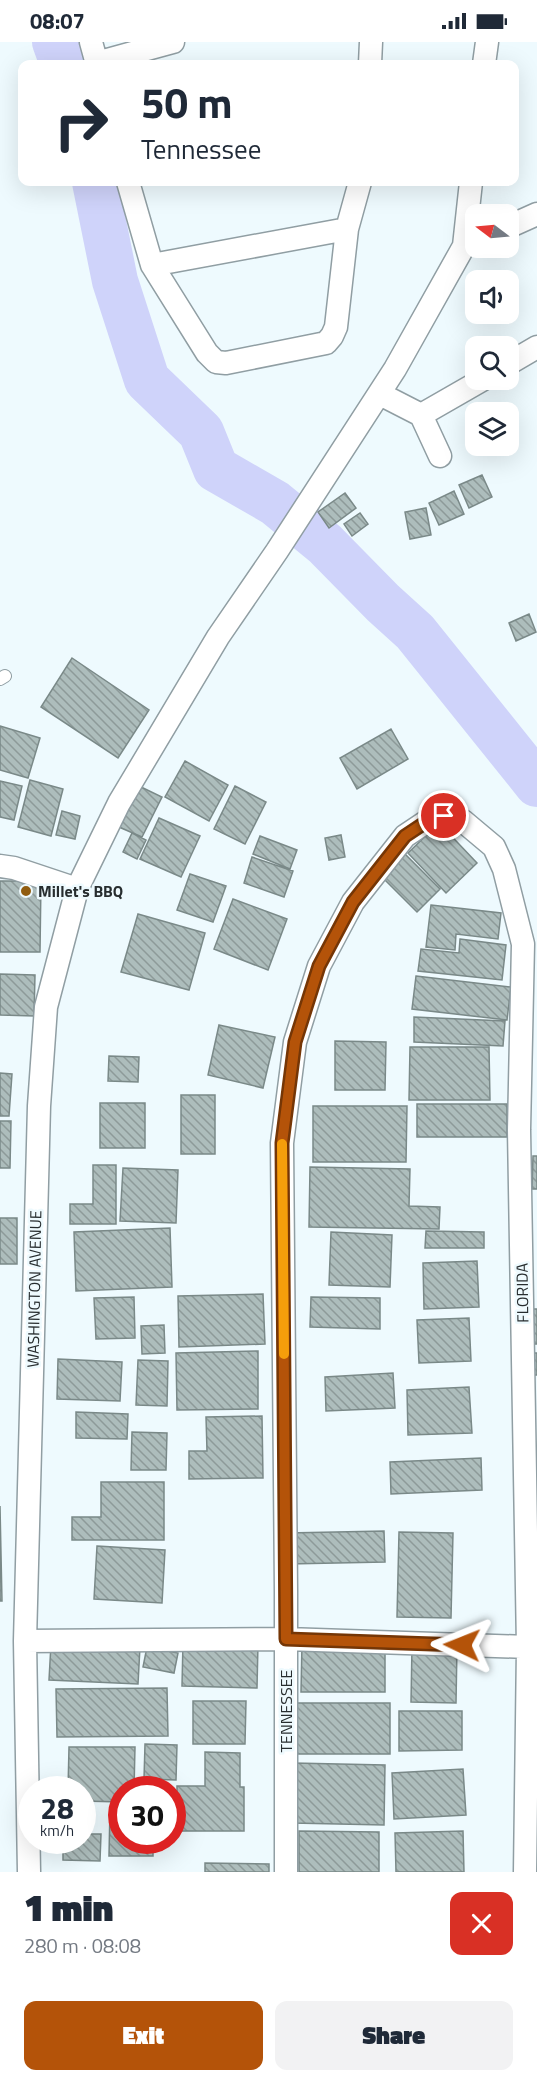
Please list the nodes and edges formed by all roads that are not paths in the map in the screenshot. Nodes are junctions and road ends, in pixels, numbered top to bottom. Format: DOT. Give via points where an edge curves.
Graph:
graph roads {
  1 [pos="173,42"];
  2 [pos="371,42"];
  3 [pos="487,42"];
  4 [pos="95,56"];
  5 [pos="370,60"];
  6 [pos="485,60"];
  7 [pos="129,186"];
  8 [pos="359,186"];
  9 [pos="471,186"];
  10 [pos="471,204"];
  11 [pos="537,214"];
  12 [pos="519,222"];
  13 [pos="347,229"];
  14 [pos="465,251"];
  15 [pos="152,265"];
  16 [pos="537,347"];
  17 [pos="519,358"];
  18 [pos="465,390"];
  19 [pos="380,394"];
  20 [pos="421,416"];
  21 [pos="440,456"];
  22 [pos="479,834"];
  23 [pos="0,866"];
  24 [pos="77,889"];
  25 [pos="531,1469"];
  26 [pos="286,1639"];
  27 [pos="25,1641"];
  28 [pos="528,1647"];
  29 [pos="29,1872"];
  30 [pos="286,1872"];
  31 [pos="525,1872"];
  1 -- 4 [label="street"];
  2 -- 5 [label="street"];
  3 -- 6 [label="street"];
  7 -- 15 [label="street"];
  8 -- 13 [label="street"];
  9 -- 10 [label="street"];
  11 -- 12 [label="street"];
  13 -- 15 [label="street"];
  13 -- 15 [label="street" via="336,327 326,343 226,363 216,362 207,353"];
  14 -- 19 [label="street, WASHINGTON AVENUE"];
  16 -- 17 [label="street"];
  18 -- 20 [label="street"];
  19 -- 20 [label="street"];
  19 -- 24 [label="street, WASHINGTON AVENUE" via="218,638 119,803"];
  20 -- 21 [label="street"];
  22 -- 25 [label="street, FLORIDA" via="494,848 504,869 523,944 519,1130"];
  22 -- 26 [label="street, TENNESSEE" via="463,821 444,816 405,836 353,902 319,966 295,1042 282,1143"];
  23 -- 24 [label="street"];
  24 -- 27 [label="street, WASHINGTON AVENUE" via="46,1007 40,1095"];
  25 -- 28 [label="street, FLORIDA"];
  26 -- 27 [label="street"];
  26 -- 28 [label="street"];
  26 -- 30 [label="street, TENNESSEE"];
  27 -- 29 [label="street, WASHINGTON AVENUE"];
  28 -- 31 [label="street, FLORIDA"];
}
